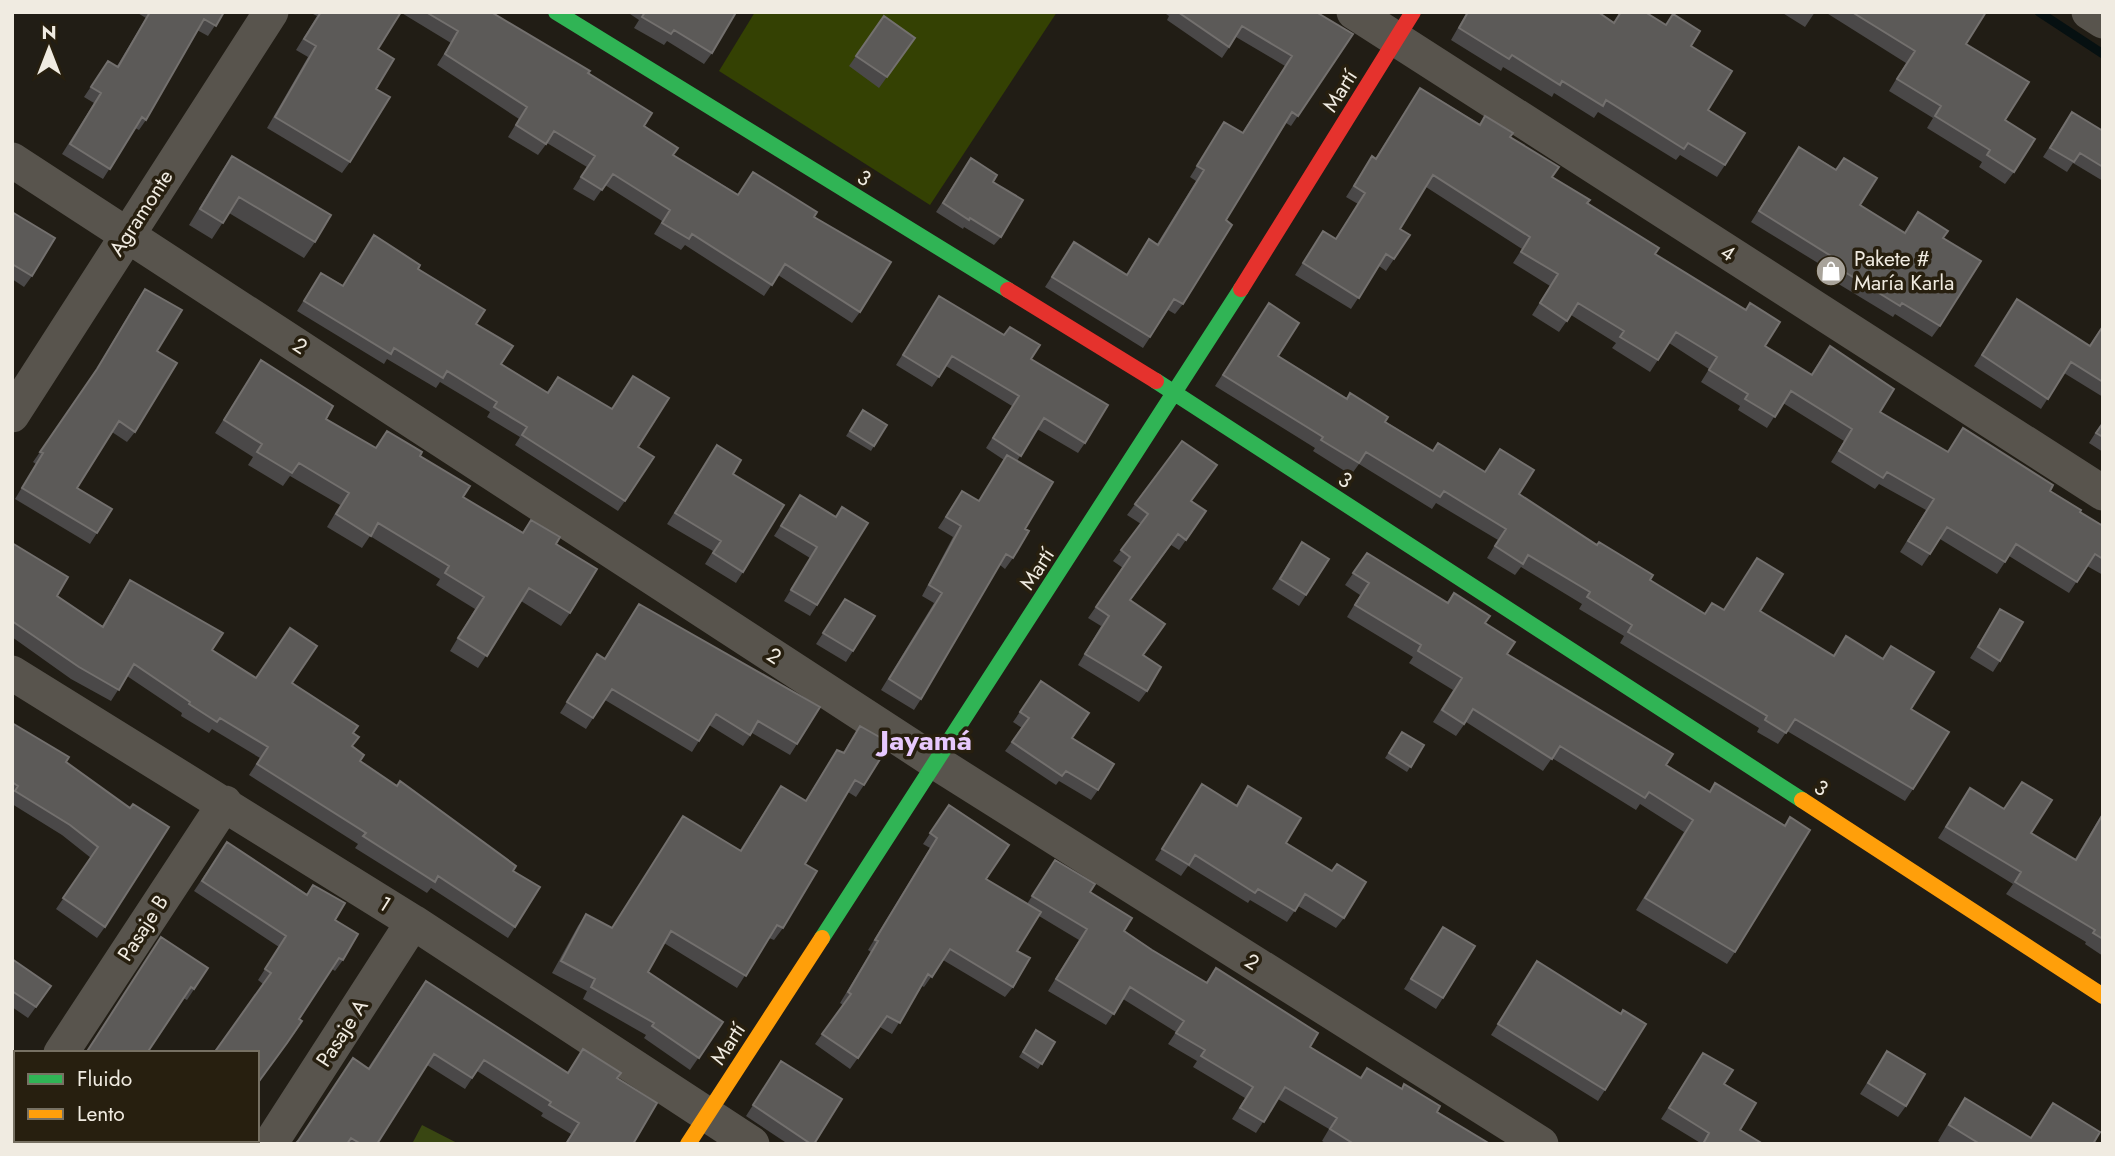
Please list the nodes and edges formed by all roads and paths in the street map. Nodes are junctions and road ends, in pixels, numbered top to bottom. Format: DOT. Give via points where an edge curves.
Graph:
graph roads {
  1 [pos="271,12"];
  2 [pos="556,12"];
  3 [pos="1354,12"];
  4 [pos="2089,12"];
  5 [pos="2103,21"];
  6 [pos="1405,26"];
  7 [pos="12,160"];
  8 [pos="128,233"];
  9 [pos="1176,394"];
  10 [pos="12,415"];
  11 [pos="2103,493"];
  12 [pos="12,673"];
  13 [pos="937,763"];
  14 [pos="225,803"];
  15 [pos="413,922"];
  16 [pos="2103,996"];
  17 [pos="62,1051"];
  18 [pos="697,1129"];
  19 [pos="270,1144"];
  20 [pos="752,1144"];
  21 [pos="1541,1144"];
  1 -- 8 [label="street, Agramonte"];
  2 -- 9 [label="street, 3"];
  3 -- 6 [label="street, 4"];
  4 -- 5 [label="street"];
  6 -- 9 [label="street, Martí"];
  6 -- 11 [label="street, 4"];
  7 -- 8 [label="street, 2"];
  8 -- 10 [label="street, Agramonte"];
  8 -- 13 [label="street, 2"];
  9 -- 13 [label="street, Martí"];
  9 -- 16 [label="street, 3"];
  12 -- 14 [label="street, 1"];
  13 -- 18 [label="street, Martí"];
  13 -- 21 [label="street, 2"];
  14 -- 15 [label="street, 1"];
  14 -- 17 [label="street, Pasaje B"];
  15 -- 18 [label="street, 1"];
  15 -- 19 [label="street, Pasaje A"];
  18 -- 20 [label="street, 1"];
}
